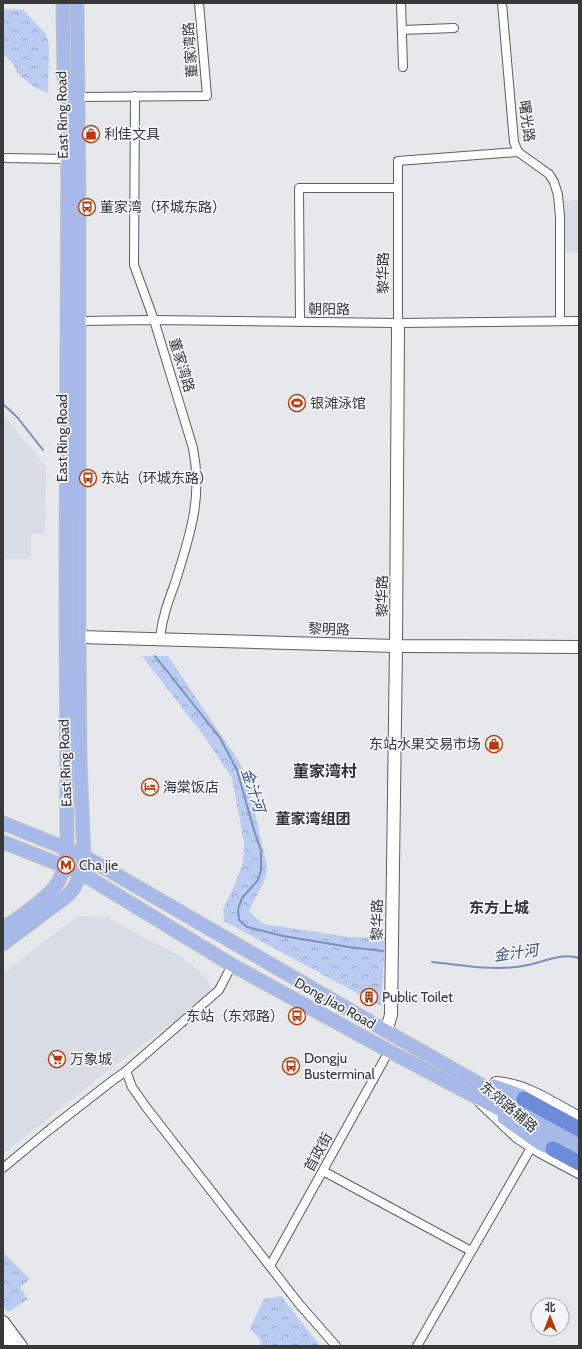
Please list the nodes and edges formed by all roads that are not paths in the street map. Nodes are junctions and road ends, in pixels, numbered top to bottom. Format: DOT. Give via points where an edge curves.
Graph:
graph roads {
  1 [pos="64,3"];
  2 [pos="77,3"];
  3 [pos="199,3"];
  4 [pos="402,3"];
  5 [pos="502,3"];
  6 [pos="454,28"];
  7 [pos="402,30"];
  8 [pos="403,67"];
  9 [pos="135,96"];
  10 [pos="77,97"];
  11 [pos="518,152"];
  12 [pos="3,158"];
  13 [pos="68,159"];
  14 [pos="398,188"];
  15 [pos="154,320"];
  16 [pos="78,321"];
  17 [pos="560,321"];
  18 [pos="579,321"];
  19 [pos="300,322"];
  20 [pos="398,323"];
  21 [pos="79,637"];
  22 [pos="160,639"];
  23 [pos="396,646"];
  24 [pos="579,647"];
  25 [pos="3,823"];
  26 [pos="3,842"];
  27 [pos="67,850"];
  28 [pos="84,856"];
  29 [pos="64,866"];
  30 [pos="80,873"];
  31 [pos="3,929"];
  32 [pos="3,944"];
  33 [pos="232,965"];
  34 [pos="386,1031"];
  35 [pos="389,1051"];
  36 [pos="126,1071"];
  37 [pos="467,1076"];
  38 [pos="462,1089"];
  39 [pos="524,1100"];
  40 [pos="579,1118"];
  41 [pos="579,1129"];
  42 [pos="579,1139"];
  43 [pos="532,1146"];
  44 [pos="554,1148"];
  45 [pos="579,1151"];
  46 [pos="579,1163"];
  47 [pos="3,1168"];
  48 [pos="323,1171"];
  49 [pos="579,1172"];
  50 [pos="471,1251"];
  51 [pos="270,1266"];
  52 [pos="3,1322"];
  53 [pos="3,1337"];
  54 [pos="10,1346"];
  55 [pos="21,1346"];
  56 [pos="336,1346"];
  57 [pos="417,1346"];
  1 -- 13 [label="main road, East Ring Road"];
  2 -- 10 [label="main road, East Ring Road"];
  3 -- 9 [label="street, 董家湾路" via="207,96"];
  4 -- 7 [label="street"];
  5 -- 11 [label="street, 曙光路" via="514,142"];
  6 -- 7 [label="street"];
  7 -- 8 [label="street"];
  9 -- 10 [label="street, 董家湾路"];
  9 -- 15 [label="street, 董家湾路" via="134,266"];
  10 -- 16 [label="main road, East Ring Road"];
  11 -- 14 [label="street, 黎华路" via="398,161"];
  11 -- 17 [label="street, 曙光路" via="549,174 558,195"];
  12 -- 13 [label="street"];
  13 -- 27 [label="main road, East Ring Road"];
  14 -- 19 [label="street" via="299,188"];
  14 -- 20 [label="street, 黎华路"];
  15 -- 16 [label="street, 朝阳路"];
  15 -- 19 [label="street, 朝阳路"];
  15 -- 22 [label="street, 董家湾路" via="193,448 197,489 188,539 162,621"];
  16 -- 21 [label="main road, East Ring Road"];
  17 -- 18 [label="street, 朝阳路"];
  17 -- 20 [label="street, 朝阳路"];
  19 -- 20 [label="street, 朝阳路"];
  20 -- 23 [label="street, 黎华路"];
  21 -- 22 [label="street, 黎明路"];
  21 -- 28 [label="main road, East Ring Road"];
  22 -- 23 [label="street, 黎明路"];
  23 -- 24 [label="street, 黎明路"];
  23 -- 34 [label="street, 黎华路" via="391,1015"];
  25 -- 27 [label="main road, Dong Jiao Road"];
  26 -- 29 [label="main road, Dong Jiao Road"];
  27 -- 28 [label="main road, Dong Jiao Road"];
  27 -- 29 [label="main road, East Ring Road"];
  28 -- 30 [label="main road, East Ring Road"];
  28 -- 34 [label="main road, Dong Jiao Road"];
  29 -- 30 [label="main road, Dong Jiao Road"];
  29 -- 31 [label="main road, East Ring Road" via="55,887 48,895"];
  30 -- 32 [label="main road, East Ring Road" via="74,888 67,896"];
  30 -- 33 [label="main road, Dong Jiao Road"];
  33 -- 35 [label="main road, Dong Jiao Road"];
  33 -- 36 [label="street" via="220,990"];
  34 -- 37 [label="main road, Dong Jiao Road"];
  35 -- 38 [label="main road, Dong Jiao Road"];
  35 -- 48 [label="street, 首政街"];
  36 -- 47 [label="street"];
  36 -- 51 [label="street" via="132,1087 146,1107"];
  37 -- 39 [label="main road" via="515,1093"];
  37 -- 40 [label="street, 东郊路辅路" via="479,1081 523,1089"];
  37 -- 42 [label="main road, Dong Jiao Road"];
  38 -- 43 [label="street, 东郊路辅路" via="478,1099 510,1130"];
  38 -- 44 [label="main road" via="531,1138"];
  38 -- 45 [label="main road, Dong Jiao Road"];
  39 -- 41 [label="highway"];
  43 -- 49 [label="street, 东郊路辅路"];
  43 -- 50 [label="street"];
  44 -- 46 [label="highway"];
  48 -- 50 [label="street"];
  48 -- 51 [label="street, 首政街"];
  50 -- 57 [label="street"];
  51 -- 56 [label="street"];
  52 -- 55 [label="street"];
  53 -- 54 [label="street"];
}
